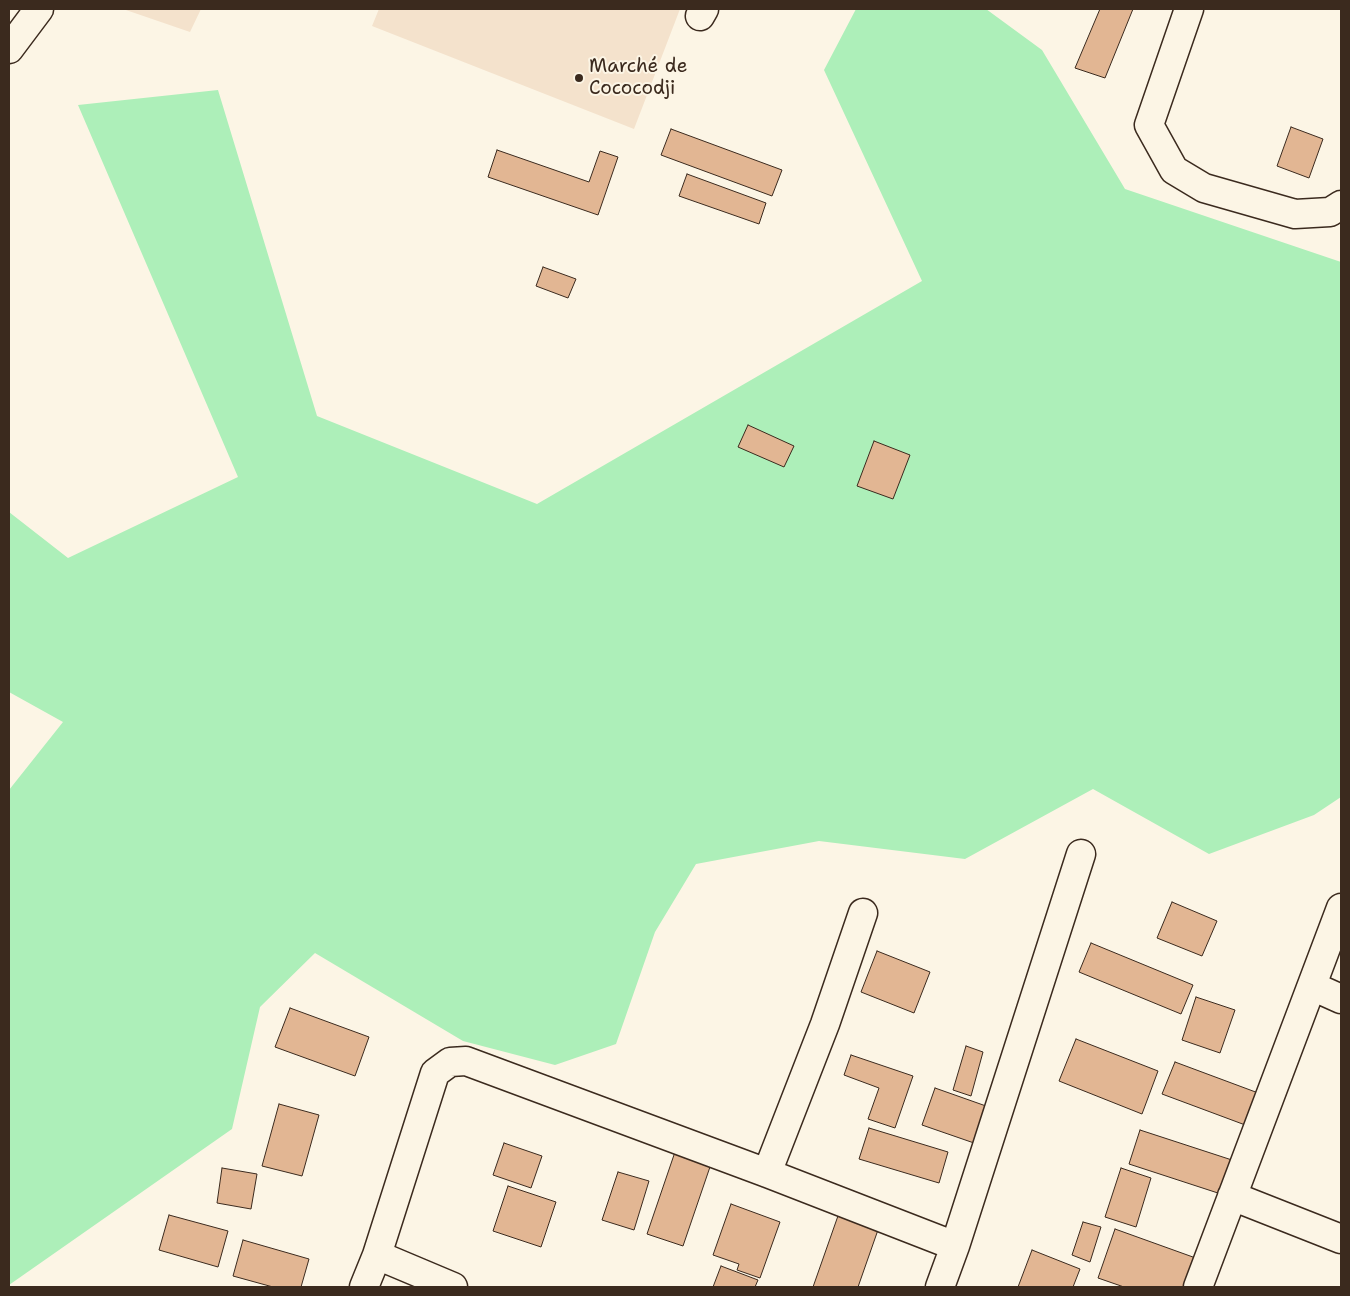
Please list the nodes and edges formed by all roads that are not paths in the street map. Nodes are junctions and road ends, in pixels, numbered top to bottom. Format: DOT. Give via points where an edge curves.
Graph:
graph roads {
  1 [pos="39,9"];
  2 [pos="1189,9"];
  3 [pos="9,49"];
  4 [pos="1341,205"];
  5 [pos="1081,854"];
  6 [pos="1341,908"];
  7 [pos="863,913"];
  8 [pos="1312,986"];
  9 [pos="1341,998"];
  10 [pos="767,1173"];
  11 [pos="1232,1196"];
  12 [pos="1341,1239"];
  13 [pos="955,1246"];
  14 [pos="376,1255"];
  15 [pos="364,1287"];
  16 [pos="453,1287"];
  17 [pos="940,1287"];
  18 [pos="1198,1287"];
  1 -- 3 [label="street"];
  2 -- 4 [label="street" via="1149,125 1174,170 1204,188 1295,214 1330,212"];
  5 -- 13 [label="street"];
  6 -- 8 [label="street"];
  7 -- 10 [label="street" via="825,1024"];
  8 -- 9 [label="street"];
  8 -- 11 [label="street"];
  10 -- 13 [label="street"];
  10 -- 14 [label="street" via="466,1062 450,1062 435,1073"];
  11 -- 12 [label="street"];
  11 -- 18 [label="street"];
  13 -- 17 [label="street"];
  14 -- 15 [label="street"];
  14 -- 16 [label="street"];
}
